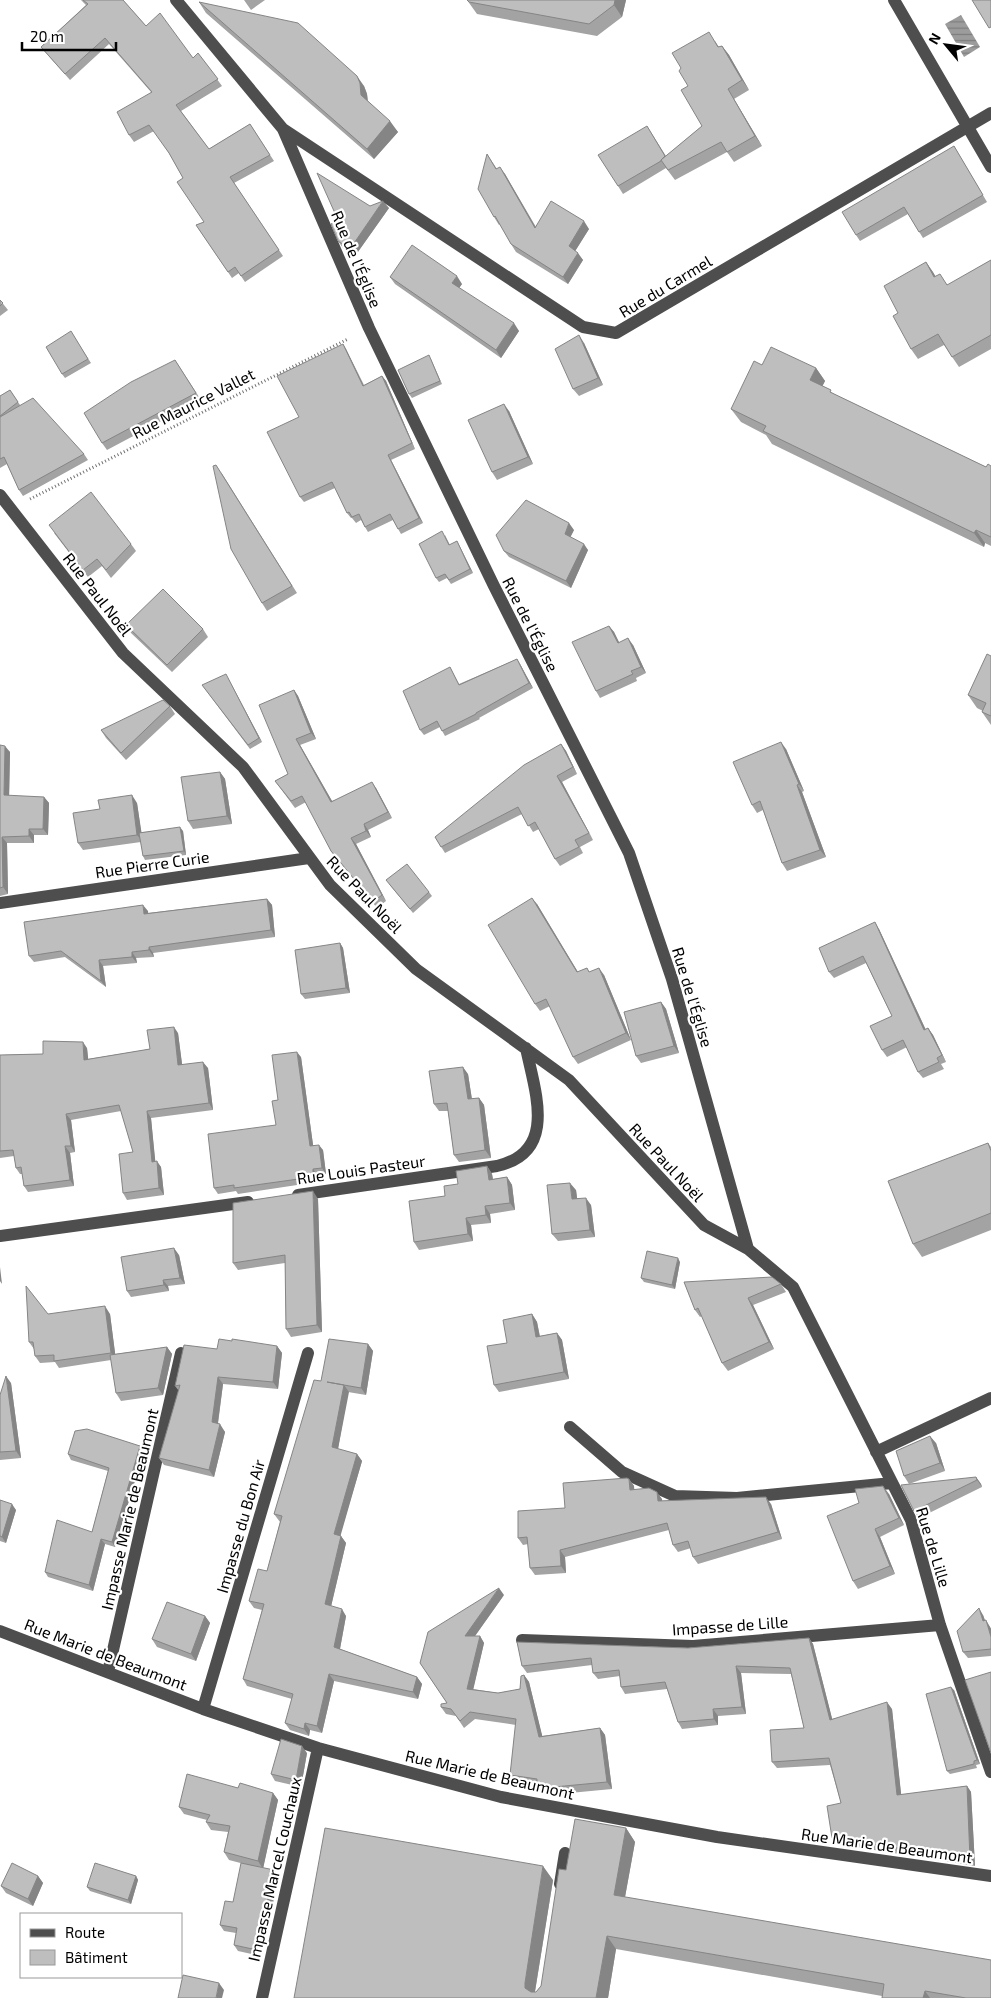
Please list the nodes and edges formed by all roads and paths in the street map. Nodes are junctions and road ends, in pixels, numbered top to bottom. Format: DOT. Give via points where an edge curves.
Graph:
graph roads {
  1 [pos="176,0"];
  2 [pos="894,0"];
  3 [pos="991,112"];
  4 [pos="968,126"];
  5 [pos="283,128"];
  6 [pos="991,167"];
  7 [pos="369,328"];
  8 [pos="0,495"];
  9 [pos="27,500"];
  10 [pos="309,858"];
  11 [pos="0,903"];
  12 [pos="526,1048"];
  13 [pos="290,1196"];
  14 [pos="260,1200"];
  15 [pos="0,1236"];
  16 [pos="748,1249"];
  17 [pos="181,1353"];
  18 [pos="308,1353"];
  19 [pos="991,1398"];
  20 [pos="570,1427"];
  21 [pos="876,1452"];
  22 [pos="892,1483"];
  23 [pos="940,1625"];
  24 [pos="0,1631"];
  25 [pos="522,1640"];
  26 [pos="108,1672"];
  27 [pos="203,1709"];
  28 [pos="318,1748"];
  29 [pos="991,1772"];
  30 [pos="565,1853"];
  31 [pos="991,1876"];
  32 [pos="559,1892"];
  33 [pos="262,1998"];
  1 -- 5 [label="street, Rue de l'Église"];
  2 -- 4 [label="street"];
  3 -- 4 [label="street, Rue du Carmel"];
  4 -- 5 [label="street, Rue du Carmel" via="616,333 583,327"];
  4 -- 6 [label="street"];
  5 -- 7 [label="street, Rue de l'Église"];
  7 -- 9 [label="path, Rue Maurice Vallet"];
  7 -- 16 [label="street, Rue de l'Église" via="629,853 672,979"];
  8 -- 10 [label="street, Rue Paul Noël" via="123,653 243,767"];
  10 -- 11 [label="street, Rue Pierre Curie"];
  10 -- 12 [label="street, Rue Paul Noël" via="330,885 416,969"];
  12 -- 13 [label="street, Rue Louis Pasteur" via="538,1123 535,1137 519,1158 497,1166"];
  12 -- 16 [label="street, Rue Paul Noël" via="569,1080 704,1225"];
  14 -- 15 [label="street"];
  16 -- 21 [label="street, Rue de Lille" via="793,1287"];
  17 -- 26 [label="street, Impasse Marie de Beaumont"];
  18 -- 27 [label="street, Impasse du Bon Air"];
  19 -- 21 [label="street"];
  20 -- 22 [label="street" via="622,1472 676,1496 737,1498"];
  21 -- 22 [label="street, Rue de Lille"];
  22 -- 23 [label="street, Rue de Lille" via="911,1520"];
  23 -- 25 [label="street, Impasse de Lille" via="693,1646"];
  23 -- 29 [label="street, Rue de Lille"];
  24 -- 26 [label="street, Rue Marie de Beaumont"];
  26 -- 27 [label="street, Rue Marie de Beaumont"];
  27 -- 28 [label="street, Rue Marie de Beaumont"];
  28 -- 31 [label="street, Rue Marie de Beaumont" via="501,1796 717,1837"];
  28 -- 33 [label="street, Impasse Marcel Couchaux"];
  30 -- 32 [label="street"];
}
